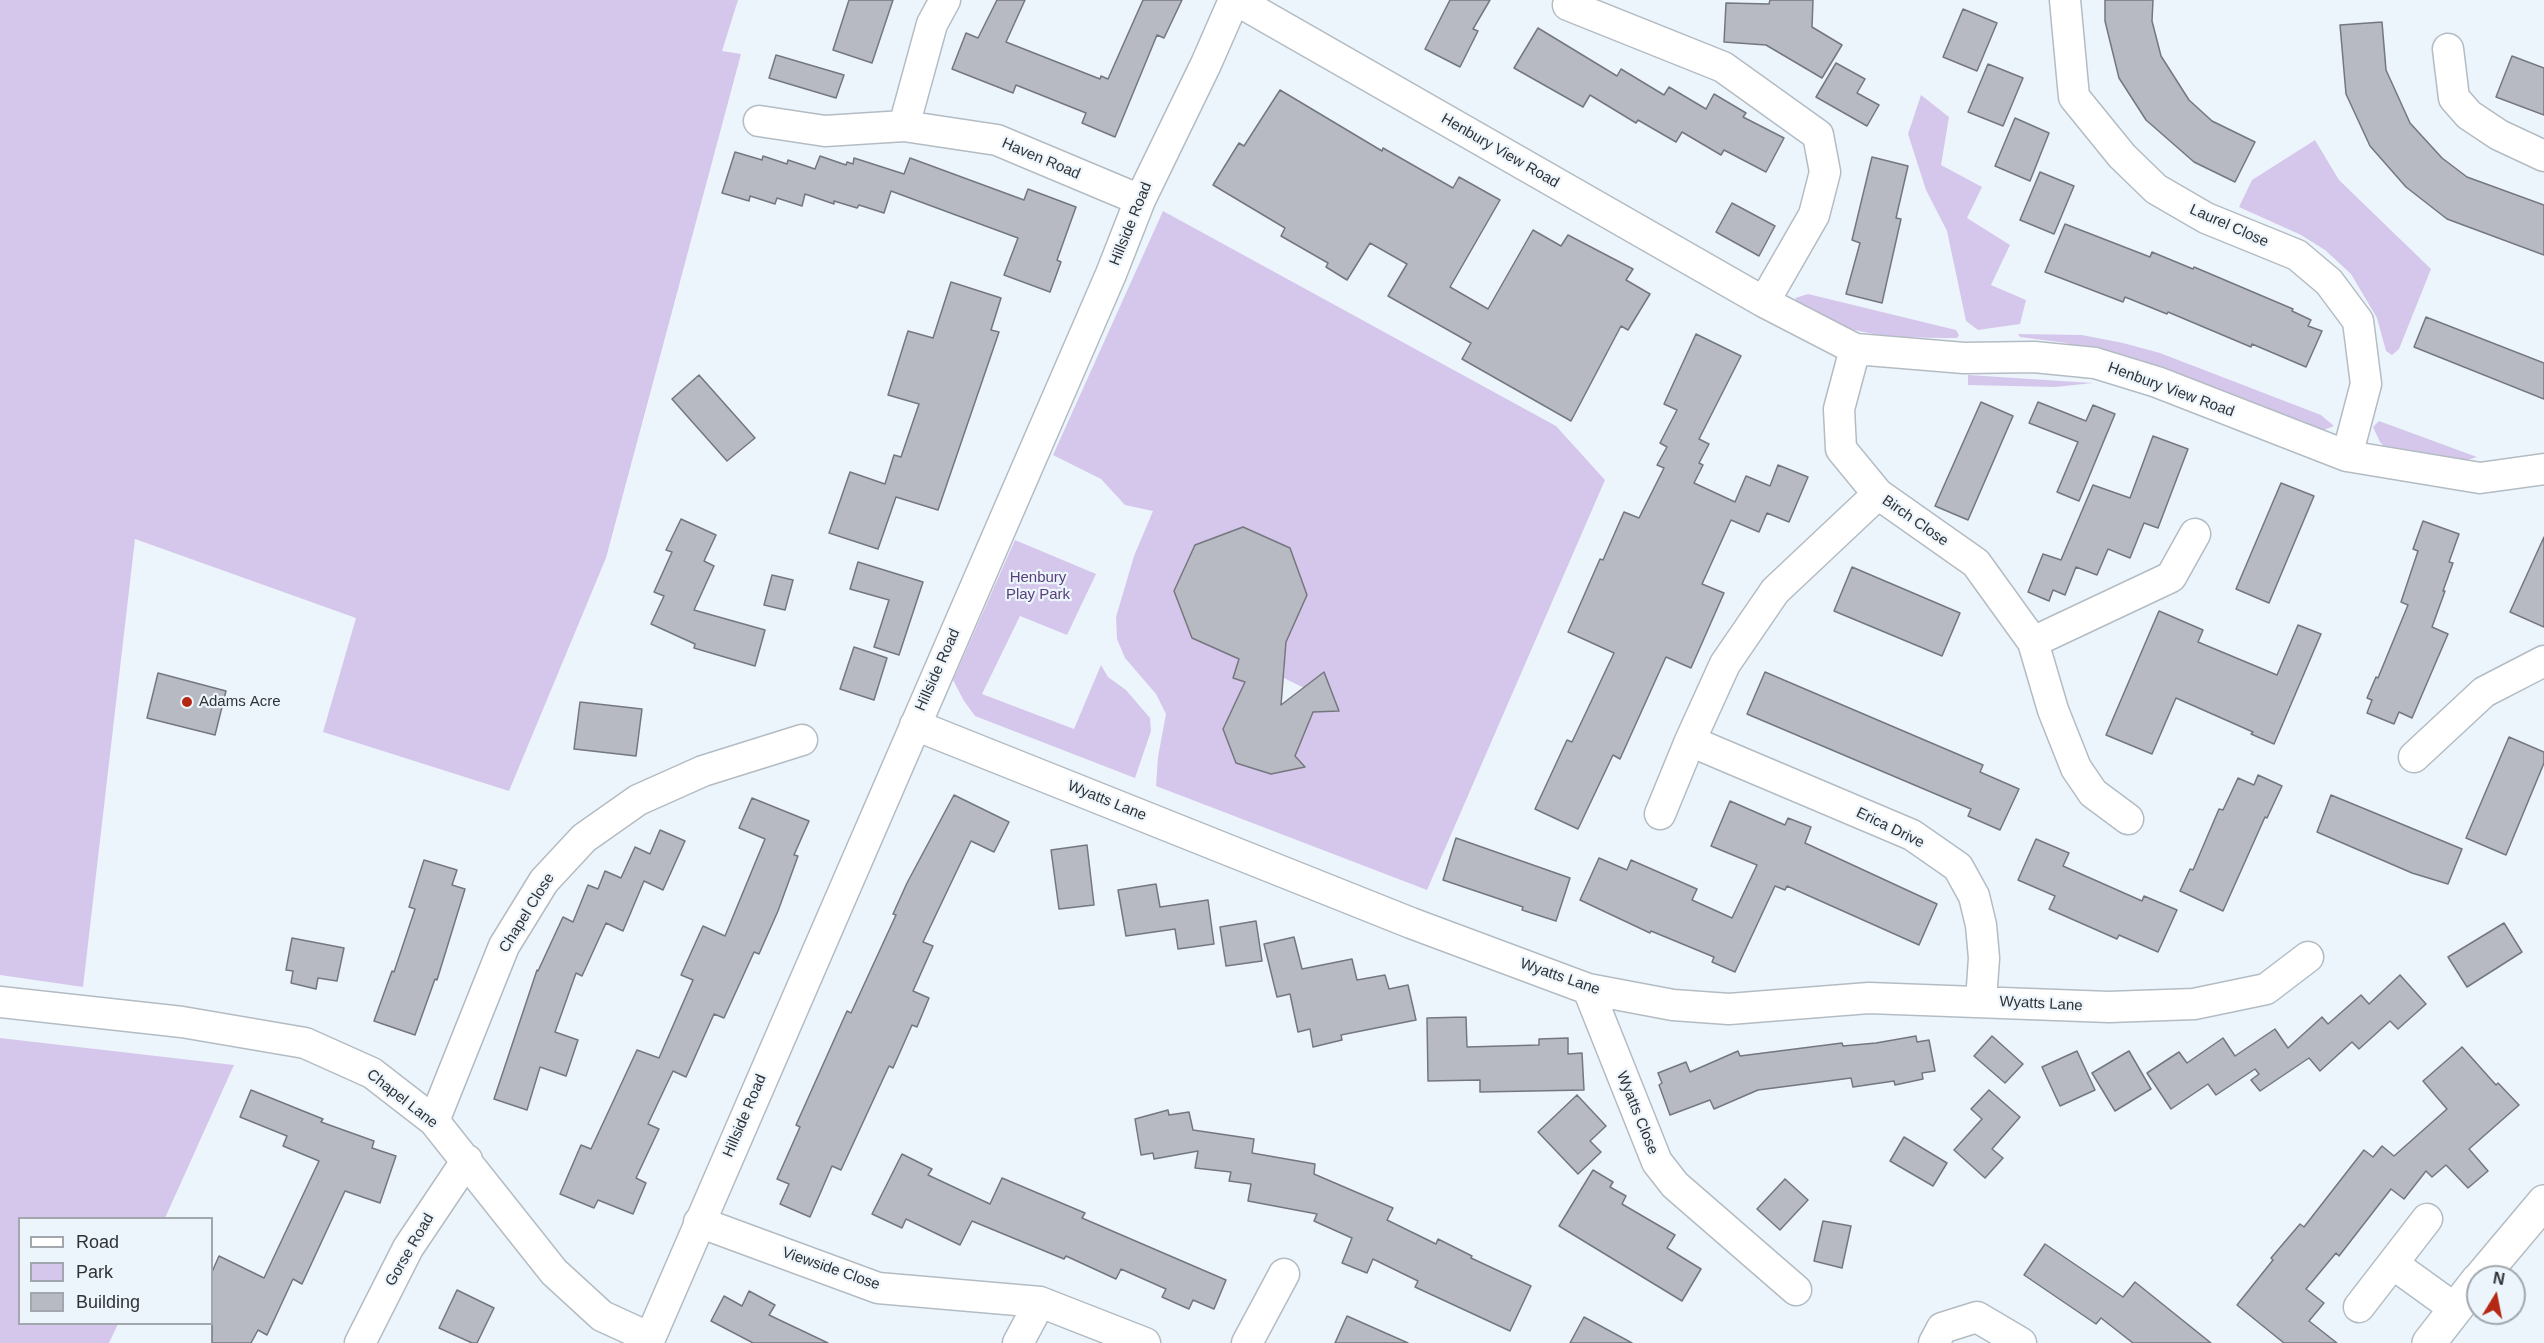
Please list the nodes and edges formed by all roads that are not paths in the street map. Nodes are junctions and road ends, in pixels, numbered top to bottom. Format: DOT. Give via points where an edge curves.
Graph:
graph roads {
  1 [pos="945,0"];
  2 [pos="1235,0"];
  3 [pos="2065,0"];
  4 [pos="1568,5"];
  5 [pos="2448,49"];
  6 [pos="759,121"];
  7 [pos="904,126"];
  8 [pos="2544,156"];
  9 [pos="1140,200"];
  10 [pos="1764,302"];
  11 [pos="1855,349"];
  12 [pos="2347,456"];
  13 [pos="2544,469"];
  14 [pos="1878,494"];
  15 [pos="2195,534"];
  16 [pos="2033,642"];
  17 [pos="2544,661"];
  18 [pos="915,725"];
  19 [pos="802,740"];
  20 [pos="1690,741"];
  21 [pos="2414,757"];
  22 [pos="1660,814"];
  23 [pos="2128,819"];
  24 [pos="2308,957"];
  25 [pos="1588,989"];
  26 [pos="1980,1001"];
  27 [pos="0,1002"];
  28 [pos="434,1121"];
  29 [pos="467,1160"];
  30 [pos="2544,1202"];
  31 [pos="2427,1219"];
  32 [pos="699,1222"];
  33 [pos="2393,1264"];
  34 [pos="2491,1265"];
  35 [pos="1284,1274"];
  36 [pos="1796,1290"];
  37 [pos="2466,1294"];
  38 [pos="1040,1302"];
  39 [pos="2360,1307"];
  40 [pos="2454,1308"];
  41 [pos="649,1341"];
  42 [pos="360,1343"];
  43 [pos="1018,1343"];
  44 [pos="1145,1343"];
  45 [pos="1247,1343"];
  46 [pos="1934,1343"];
  47 [pos="2021,1343"];
  48 [pos="2429,1343"];
  1 -- 7 [label="street" via="932,24"];
  2 -- 9 [label="street, Hillside Road"];
  2 -- 10 [label="street, Henbury View Road"];
  3 -- 12 [label="street, Laurel Close" via="2074,97 2122,156 2156,189 2196,213 2297,255 2329,282 2358,321 2366,384"];
  4 -- 10 [label="street" via="1724,67 1818,135 1825,172 1814,215"];
  5 -- 8 [label="street" via="2454,98 2469,115 2499,135"];
  6 -- 7 [label="street, Haven Road" via="825,131"];
  7 -- 9 [label="street, Haven Road" via="997,140"];
  9 -- 18 [label="street, Hillside Road"];
  10 -- 11 [label="street, Henbury View Road"];
  11 -- 12 [label="street, Henbury View Road" via="2095,363 2157,382"];
  11 -- 14 [label="street, Birch Close" via="1839,409 1841,449"];
  12 -- 13 [label="street, Henbury View Road" via="2480,478"];
  14 -- 16 [label="street, Birch Close" via="1976,564"];
  14 -- 20 [label="street" via="1775,591 1725,664"];
  15 -- 16 [label="street" via="2171,577"];
  16 -- 23 [label="street, Birch Close" via="2053,710 2076,768 2093,793"];
  17 -- 21 [label="street" via="2484,692"];
  18 -- 25 [label="street, Wyatts Lane" via="1411,924"];
  18 -- 32 [label="street, Hillside Road"];
  19 -- 28 [label="street, Chapel Close" via="703,771 638,800 584,838 544,881 504,946"];
  20 -- 22 [label="street"];
  20 -- 26 [label="street, Erica Drive" via="1912,835 1958,867 1974,896 1981,925 1984,958"];
  24 -- 26 [label="street, Wyatts Lane" via="2265,989 2194,1004 2109,1007"];
  25 -- 26 [label="street, Wyatts Lane" via="1673,1005 1729,1008 1869,998"];
  25 -- 36 [label="street, Wyatts Close" via="1657,1162 1675,1185"];
  27 -- 28 [label="street, Chapel Lane" via="182,1022 305,1043 372,1073"];
  28 -- 29 [label="street, Chapel Lane"];
  29 -- 41 [label="street, Chapel Lane" via="554,1272 602,1316"];
  29 -- 42 [label="street, Gorse Road" via="408,1248"];
  30 -- 34 [label="street"];
  31 -- 33 [label="street"];
  32 -- 38 [label="street, Viewside Close" via="878,1288"];
  32 -- 41 [label="street, Hillside Road"];
  33 -- 39 [label="street"];
  33 -- 40 [label="street"];
  35 -- 45 [label="street"];
  37 -- 40 [label="street"];
  38 -- 43 [label="street"];
  38 -- 44 [label="street, Viewside Close"];
  40 -- 48 [label="street"];
  46 -- 47 [label="street" via="1942,1328 1977,1317"];
}
